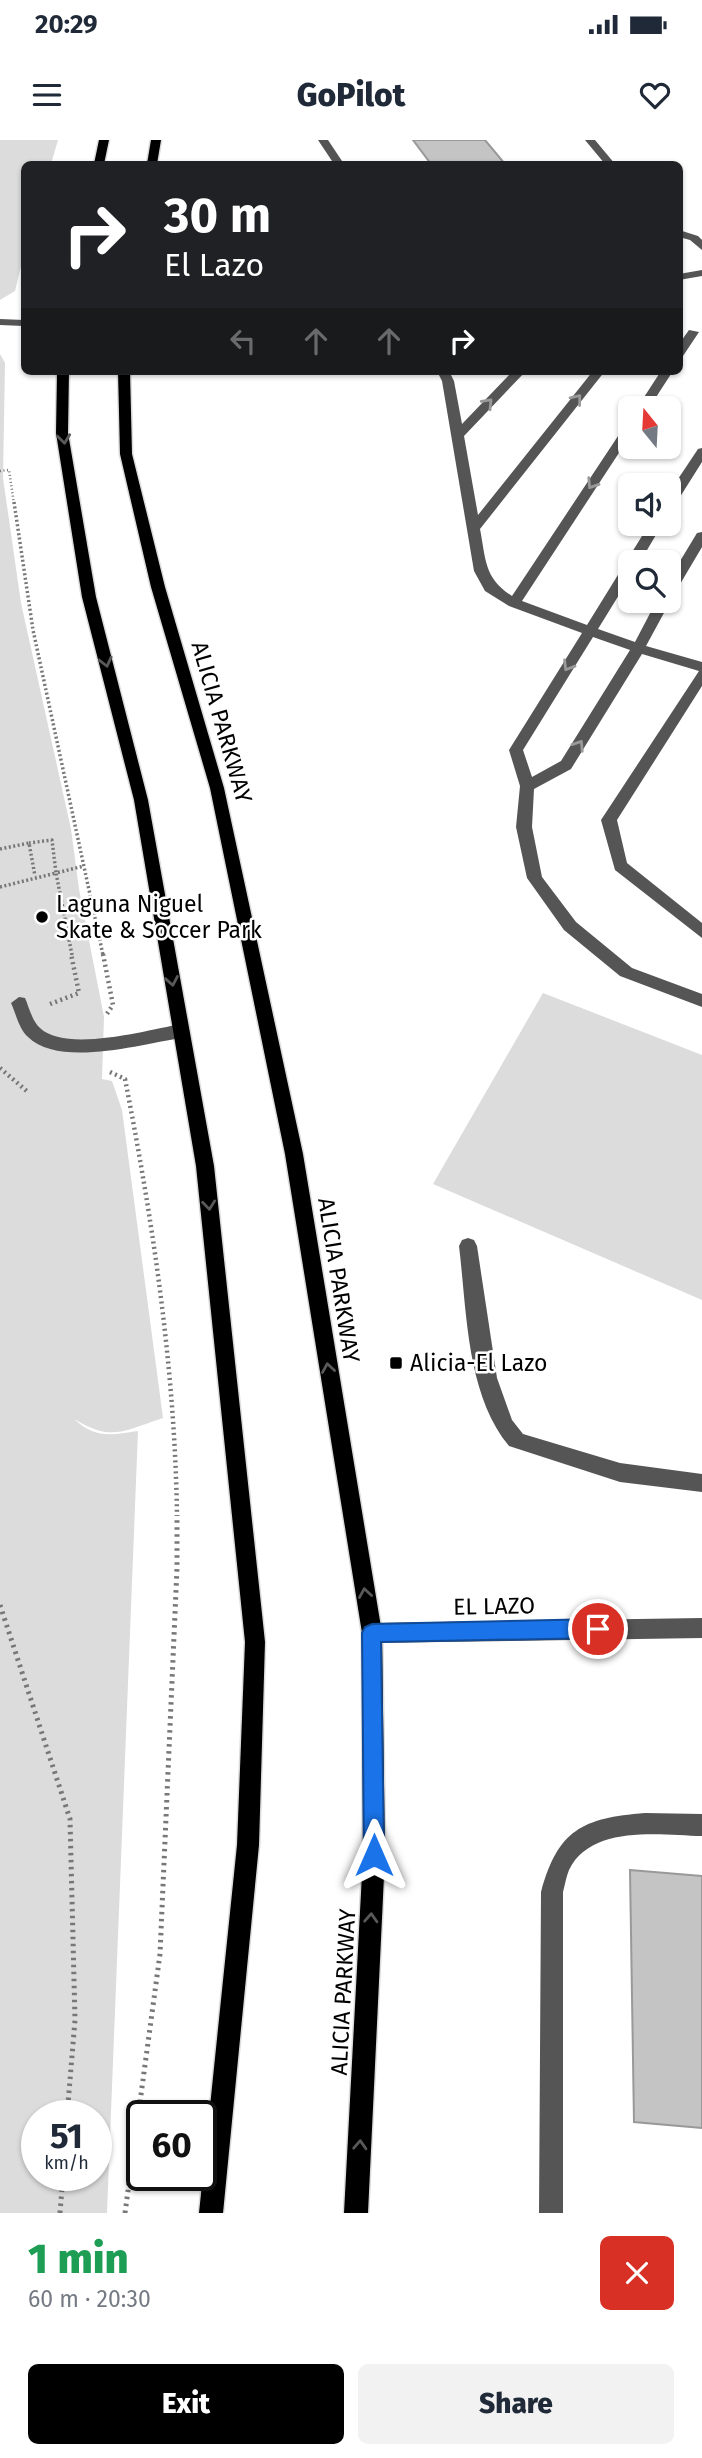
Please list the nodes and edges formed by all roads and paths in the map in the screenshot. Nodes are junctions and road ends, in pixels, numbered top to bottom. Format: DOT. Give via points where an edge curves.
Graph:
graph roads {
  1 [pos="104,140"];
  2 [pos="156,140"];
  3 [pos="323,140"];
  4 [pos="590,140"];
  5 [pos="100,161"];
  6 [pos="152,161"];
  7 [pos="337,161"];
  8 [pos="608,161"];
  9 [pos="683,234"];
  10 [pos="702,247"];
  11 [pos="702,272"];
  12 [pos="683,276"];
  13 [pos="0,322"];
  14 [pos="21,323"];
  15 [pos="683,334"];
  16 [pos="683,347"];
  17 [pos="63,375"];
  18 [pos="124,375"];
  19 [pos="445,375"];
  20 [pos="516,375"];
  21 [pos="596,375"];
  22 [pos="664,375"];
  23 [pos="651,396"];
  24 [pos="457,436"];
  25 [pos="618,445"];
  26 [pos="702,452"];
  27 [pos="0,471"];
  28 [pos="681,485"];
  29 [pos="473,529"];
  30 [pos="702,536"];
  31 [pos="681,571"];
  32 [pos="618,585"];
  33 [pos="514,603"];
  34 [pos="657,613"];
  35 [pos="590,630"];
  36 [pos="637,648"];
  37 [pos="702,667"];
  38 [pos="702,675"];
  39 [pos="527,786"];
  40 [pos="29,844"];
  41 [pos="0,849"];
  42 [pos="84,866"];
  43 [pos="56,873"];
  44 [pos="35,876"];
  45 [pos="0,887"];
  46 [pos="702,932"];
  47 [pos="702,1001"];
  48 [pos="19,1003"];
  49 [pos="54,1015"];
  50 [pos="96,1019"];
  51 [pos="181,1031"];
  52 [pos="105,1044"];
  53 [pos="0,1068"];
  54 [pos="29,1093"];
  55 [pos="468,1246"];
  56 [pos="702,1483"];
  57 [pos="0,1605"];
  58 [pos="702,1628"];
  59 [pos="372,1633"];
  60 [pos="702,1825"];
  61 [pos="68,2100"];
  62 [pos="62,2191"];
  63 [pos="60,2213"];
  64 [pos="125,2213"];
  65 [pos="211,2213"];
  66 [pos="356,2213"];
  67 [pos="551,2213"];
  1 -- 5 [label="main road"];
  2 -- 6 [label="main road"];
  3 -- 7 [label="street"];
  4 -- 8 [label="street"];
  9 -- 10 [label="street"];
  11 -- 12 [label="street"];
  13 -- 14 [label="street"];
  15 -- 16 [label="street" via="693,332"];
  17 -- 51 [label="main road, one-way" via="62,433 89,597 141,800"];
  59 -- 18 [label="main road, ALICIA PARKWAY, one-way" via="293,1154 217,788 158,587 126,454"];
  19 -- 24 [label="street"];
  24 -- 20 [label="street, one-way"];
  29 -- 21 [label="street, one-way"];
  22 -- 23 [label="street"];
  24 -- 29 [label="street"];
  25 -- 33 [label="street, one-way"];
  26 -- 28 [label="street"];
  27 -- 42 [label="path" via="9,470 29,608"];
  29 -- 33 [label="street" via="481,571 490,589"];
  30 -- 31 [label="street"];
  32 -- 35 [label="street"];
  33 -- 35 [label="street"];
  34 -- 36 [label="street"];
  35 -- 36 [label="street"];
  35 -- 39 [label="street, one-way" via="516,750"];
  36 -- 37 [label="street"];
  39 -- 36 [label="street, one-way" via="566,765"];
  38 -- 46 [label="street" via="609,820 620,866"];
  39 -- 47 [label="street" via="524,827 535,878 570,926 626,972"];
  40 -- 41 [label="path"];
  40 -- 43 [label="path" via="52,840"];
  40 -- 44 [label="path"];
  42 -- 43 [label="path"];
  42 -- 50 [label="path" via="113,1005 107,1015"];
  43 -- 44 [label="path"];
  43 -- 49 [label="path" via="79,993 49,1004"];
  44 -- 45 [label="path"];
  48 -- 52 [label="street" via="34,1033 55,1044"];
  51 -- 52 [label="street"];
  51 -- 65 [label="main road, one-way" via="205,1166 255,1642 248,1845"];
  52 -- 64 [label="path" via="111,1073 125,1079 139,1142 176,1455 175,1645 160,1954"];
  53 -- 54 [label="path"];
  55 -- 56 [label="street" via="487,1375 498,1412 516,1439 577,1462 676,1483"];
  57 -- 61 [label="path" via="70,1819 75,2020"];
  58 -- 59 [label="street, EL LAZO"];
  66 -- 59 [label="main road, ALICIA PARKWAY, one-way" via="374,1855"];
  60 -- 67 [label="street" via="610,1826 580,1841 562,1859 552,1892"];
  62 -- 63 [label="path"];
}
